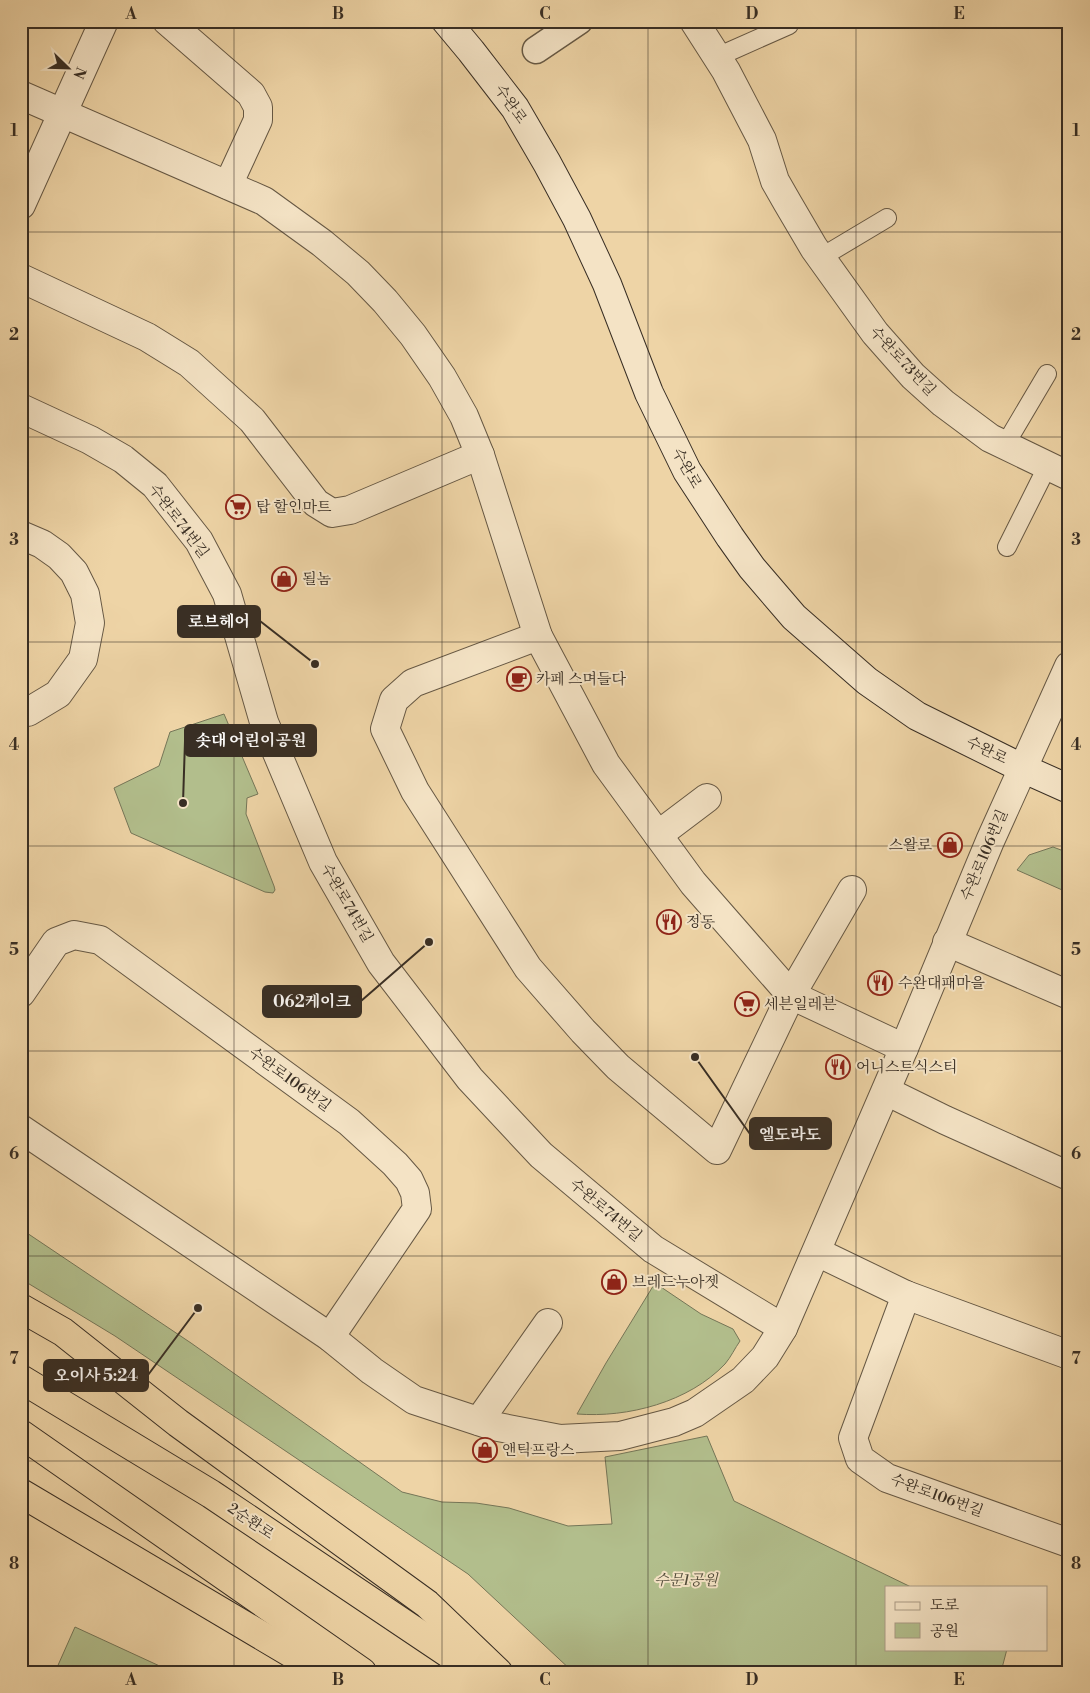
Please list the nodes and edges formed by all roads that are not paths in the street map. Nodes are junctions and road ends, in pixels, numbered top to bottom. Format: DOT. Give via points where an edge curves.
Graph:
graph roads {
  1 [pos="104,21"];
  2 [pos="167,21"];
  3 [pos="446,21"];
  4 [pos="578,21"];
  5 [pos="694,21"];
  6 [pos="788,25"];
  7 [pos="536,50"];
  8 [pos="717,56"];
  9 [pos="21,94"];
  10 [pos="62,114"];
  11 [pos="228,186"];
  12 [pos="21,206"];
  13 [pos="887,218"];
  14 [pos="820,258"];
  15 [pos="21,278"];
  16 [pos="1047,374"];
  17 [pos="21,408"];
  18 [pos="1005,445"];
  19 [pos="480,455"];
  20 [pos="1058,471"];
  21 [pos="21,535"];
  22 [pos="1007,547"];
  23 [pos="538,636"];
  24 [pos="1069,666"];
  25 [pos="21,712"];
  26 [pos="1022,768"];
  27 [pos="1069,789"];
  28 [pos="707,798"];
  29 [pos="658,835"];
  30 [pos="852,890"];
  31 [pos="947,942"];
  32 [pos="21,993"];
  33 [pos="791,995"];
  34 [pos="1069,995"];
  35 [pos="904,1048"];
  36 [pos="886,1090"];
  37 [pos="21,1129"];
  38 [pos="1069,1176"];
  39 [pos="817,1252"];
  40 [pos="906,1295"];
  41 [pos="21,1308"];
  42 [pos="548,1323"];
  43 [pos="783,1328"];
  44 [pos="330,1337"];
  45 [pos="1069,1355"];
  46 [pos="21,1378"];
  47 [pos="479,1421"];
  48 [pos="21,1434"];
  49 [pos="21,1493"];
  50 [pos="1069,1544"];
  51 [pos="323,1672"];
  52 [pos="362,1672"];
  53 [pos="476,1672"];
  54 [pos="498,1672"];
  1 -- 10 [label="street"];
  2 -- 11 [label="street" via="251,94 258,107 258,120"];
  3 -- 26 [label="street, 수완로" via="515,108 547,163 585,235 649,393 687,471 752,568 794,617 867,681 918,716"];
  4 -- 7 [label="street"];
  5 -- 8 [label="street, 수완로73번길"];
  6 -- 8 [label="lane"];
  8 -- 14 [label="street, 수완로73번길" via="762,140 775,181"];
  9 -- 10 [label="street"];
  10 -- 11 [label="street"];
  10 -- 12 [label="street"];
  11 -- 19 [label="street" via="264,201 286,216 358,273 385,301 414,335 442,377 464,416"];
  13 -- 14 [label="lane"];
  14 -- 18 [label="street, 수완로73번길" via="875,333 913,376 951,409"];
  15 -- 19 [label="street" via="147,337 189,363 252,420 316,503 332,513 350,510"];
  16 -- 18 [label="lane"];
  17 -- 43 [label="street, 수완로74번길" via="90,440 122,459 155,485 199,541 227,594 264,722 323,862 381,963 470,1079 541,1156 653,1249"];
  18 -- 20 [label="street, 수완로73번길"];
  19 -- 23 [label="street"];
  20 -- 22 [label="lane"];
  21 -- 25 [label="street" via="60,556 74,572 85,594 90,623 83,659 58,694 28,712"];
  23 -- 29 [label="street" via="606,764"];
  23 -- 33 [label="street" via="413,683 394,700 385,729 415,790 528,968 618,1067 717,1150"];
  24 -- 26 [label="street, 수완로106번길"];
  26 -- 27 [label="street, 수완로"];
  26 -- 31 [label="street, 수완로106번길"];
  28 -- 29 [label="street"];
  29 -- 33 [label="street" via="693,883"];
  30 -- 33 [label="street"];
  31 -- 34 [label="street"];
  31 -- 35 [label="street, 수완로106번길"];
  32 -- 44 [label="street, 수완로106번길" via="56,942 74,934 100,940 349,1122 395,1164 409,1180 417,1209"];
  33 -- 35 [label="street"];
  35 -- 36 [label="street, 수완로106번길"];
  36 -- 38 [label="street"];
  36 -- 39 [label="street, 수완로106번길"];
  37 -- 44 [label="street, 수완로106번길"];
  39 -- 40 [label="street"];
  39 -- 43 [label="street, 수완로106번길"];
  40 -- 45 [label="street"];
  40 -- 50 [label="street, 수완로106번길" via="853,1438 860,1459 887,1478"];
  41 -- 54 [label="highway" via="63,1332 178,1423 427,1604"];
  42 -- 47 [label="street"];
  43 -- 47 [label="street, 수완로106번길" via="764,1357 743,1380 695,1413 674,1422 620,1436 560,1439"];
  44 -- 47 [label="street, 수완로106번길" via="414,1400"];
  46 -- 53 [label="highway, 2순환로" via="211,1494"];
  48 -- 52 [label="highway"];
  49 -- 51 [label="highway"];
}
